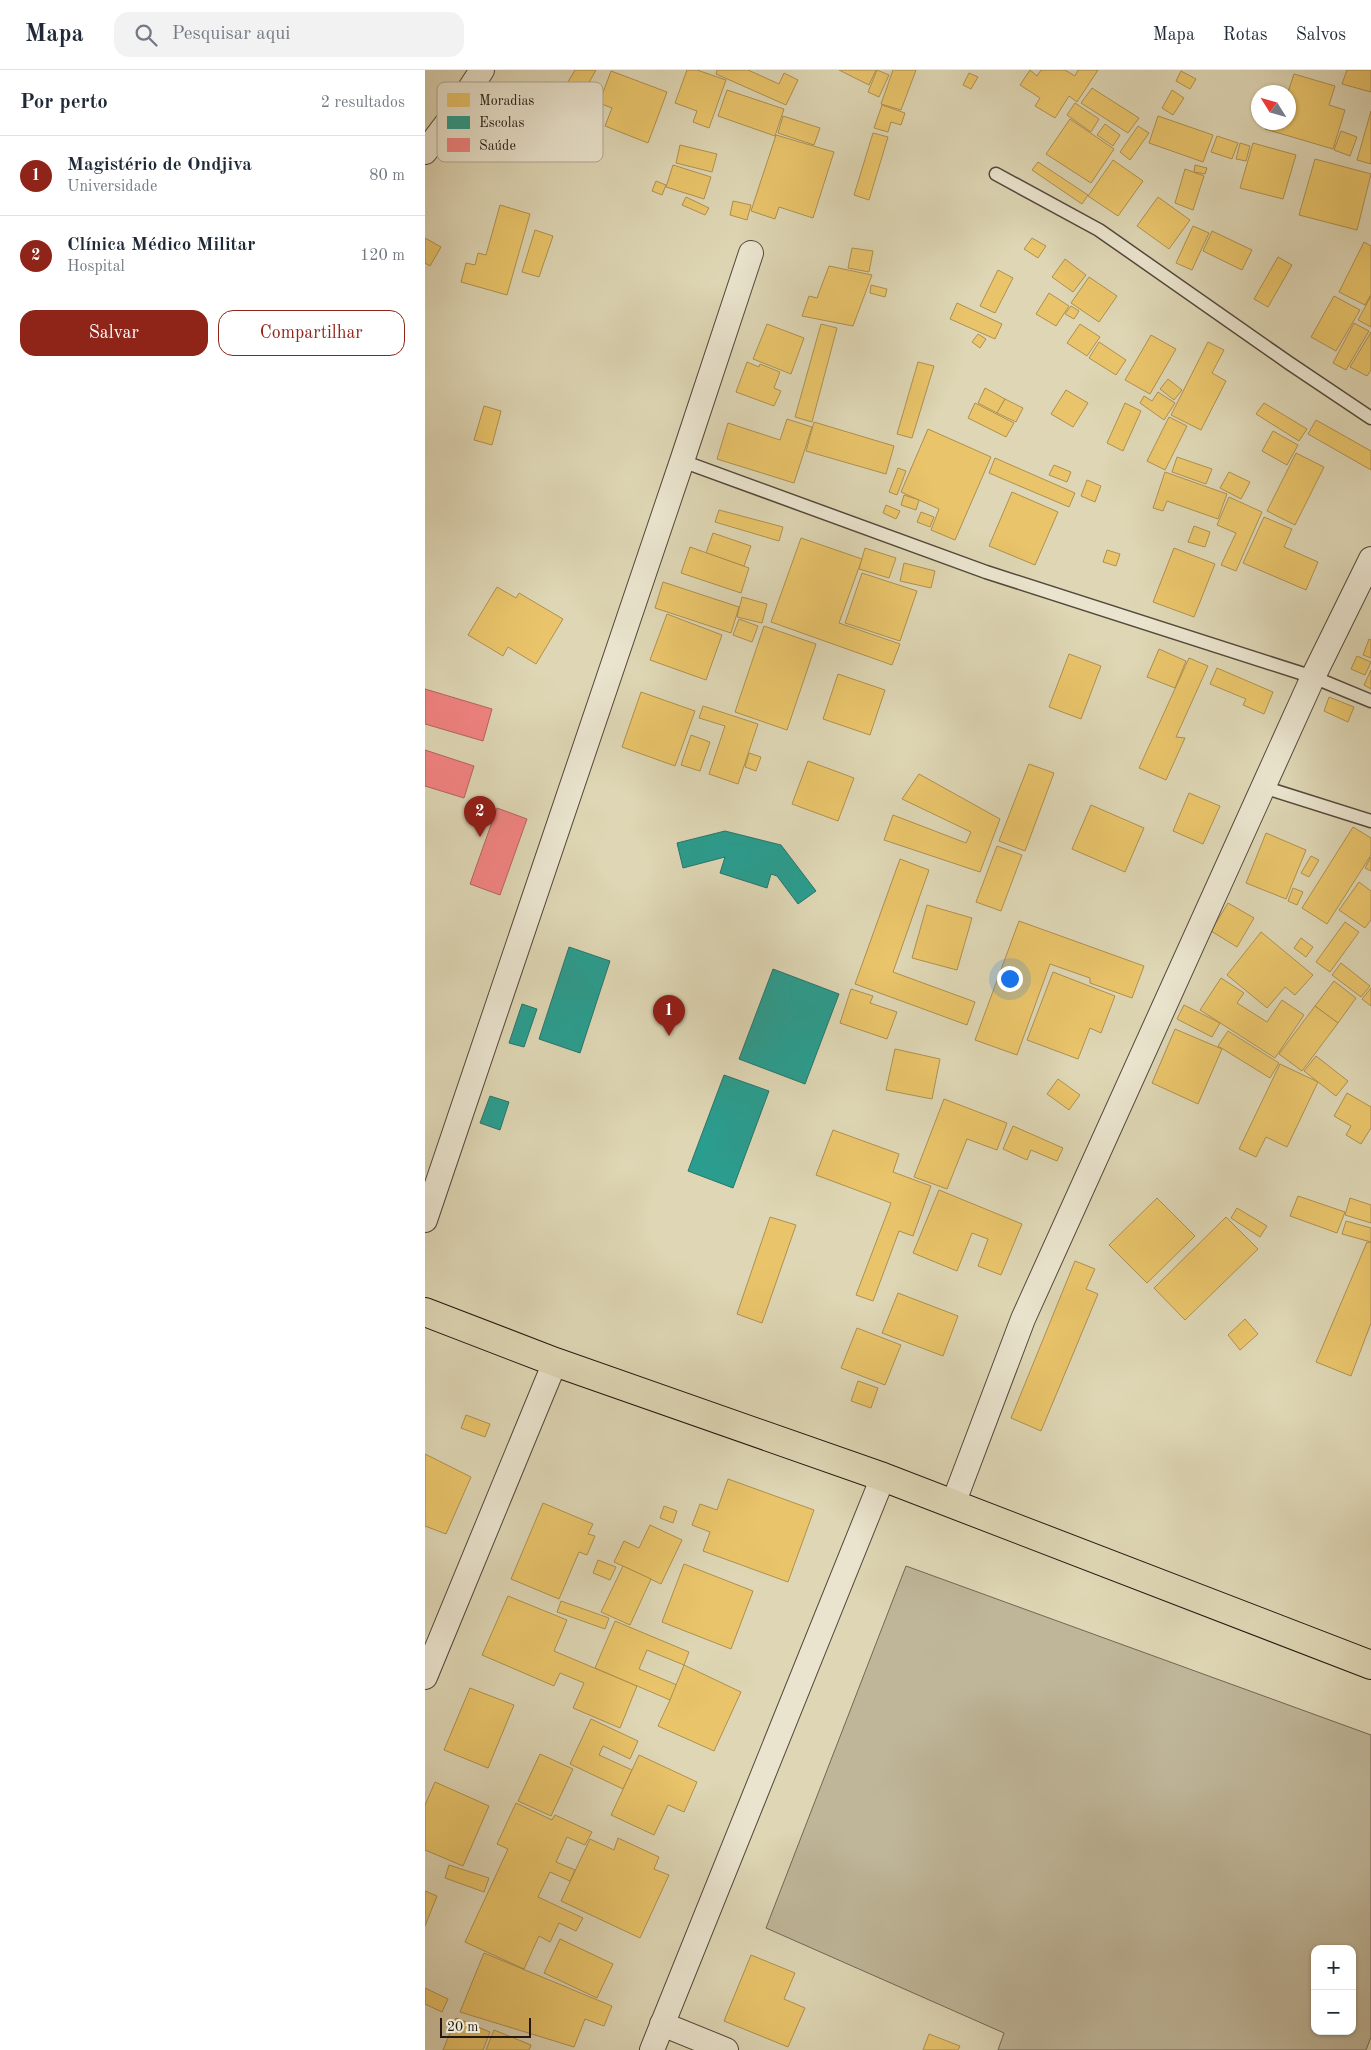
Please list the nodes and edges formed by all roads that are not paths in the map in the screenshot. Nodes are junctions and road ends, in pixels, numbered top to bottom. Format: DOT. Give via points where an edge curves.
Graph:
graph roads {
  1 [pos="482,70"];
  2 [pos="474,82"];
  3 [pos="437,136"];
  4 [pos="425,152"];
  5 [pos="996,174"];
  6 [pos="751,253"];
  7 [pos="1371,418"];
  8 [pos="682,461"];
  9 [pos="1371,559"];
  10 [pos="1313,676"];
  11 [pos="1371,701"];
  12 [pos="1263,787"];
  13 [pos="1371,820"];
  14 [pos="425,1220"];
  15 [pos="425,1312"];
  16 [pos="555,1362"];
  17 [pos="883,1477"];
  18 [pos="953,1504"];
  19 [pos="1371,1665"];
  20 [pos="425,1677"];
  21 [pos="662,2024"];
  22 [pos="652,2050"];
  23 [pos="726,2050"];
  1 -- 2 [label="street"];
  3 -- 4 [label="street"];
  5 -- 7 [label="lane" via="1099,230"];
  6 -- 8 [label="street"];
  8 -- 10 [label="lane" via="986,572"];
  8 -- 14 [label="street"];
  9 -- 10 [label="street"];
  10 -- 11 [label="lane"];
  10 -- 12 [label="street"];
  12 -- 13 [label="lane"];
  12 -- 18 [label="street" via="1023,1319"];
  15 -- 16 [label="main road"];
  16 -- 17 [label="main road"];
  16 -- 20 [label="street"];
  17 -- 18 [label="main road"];
  17 -- 21 [label="street"];
  18 -- 19 [label="main road"];
  21 -- 22 [label="street"];
  21 -- 23 [label="street"];
}
